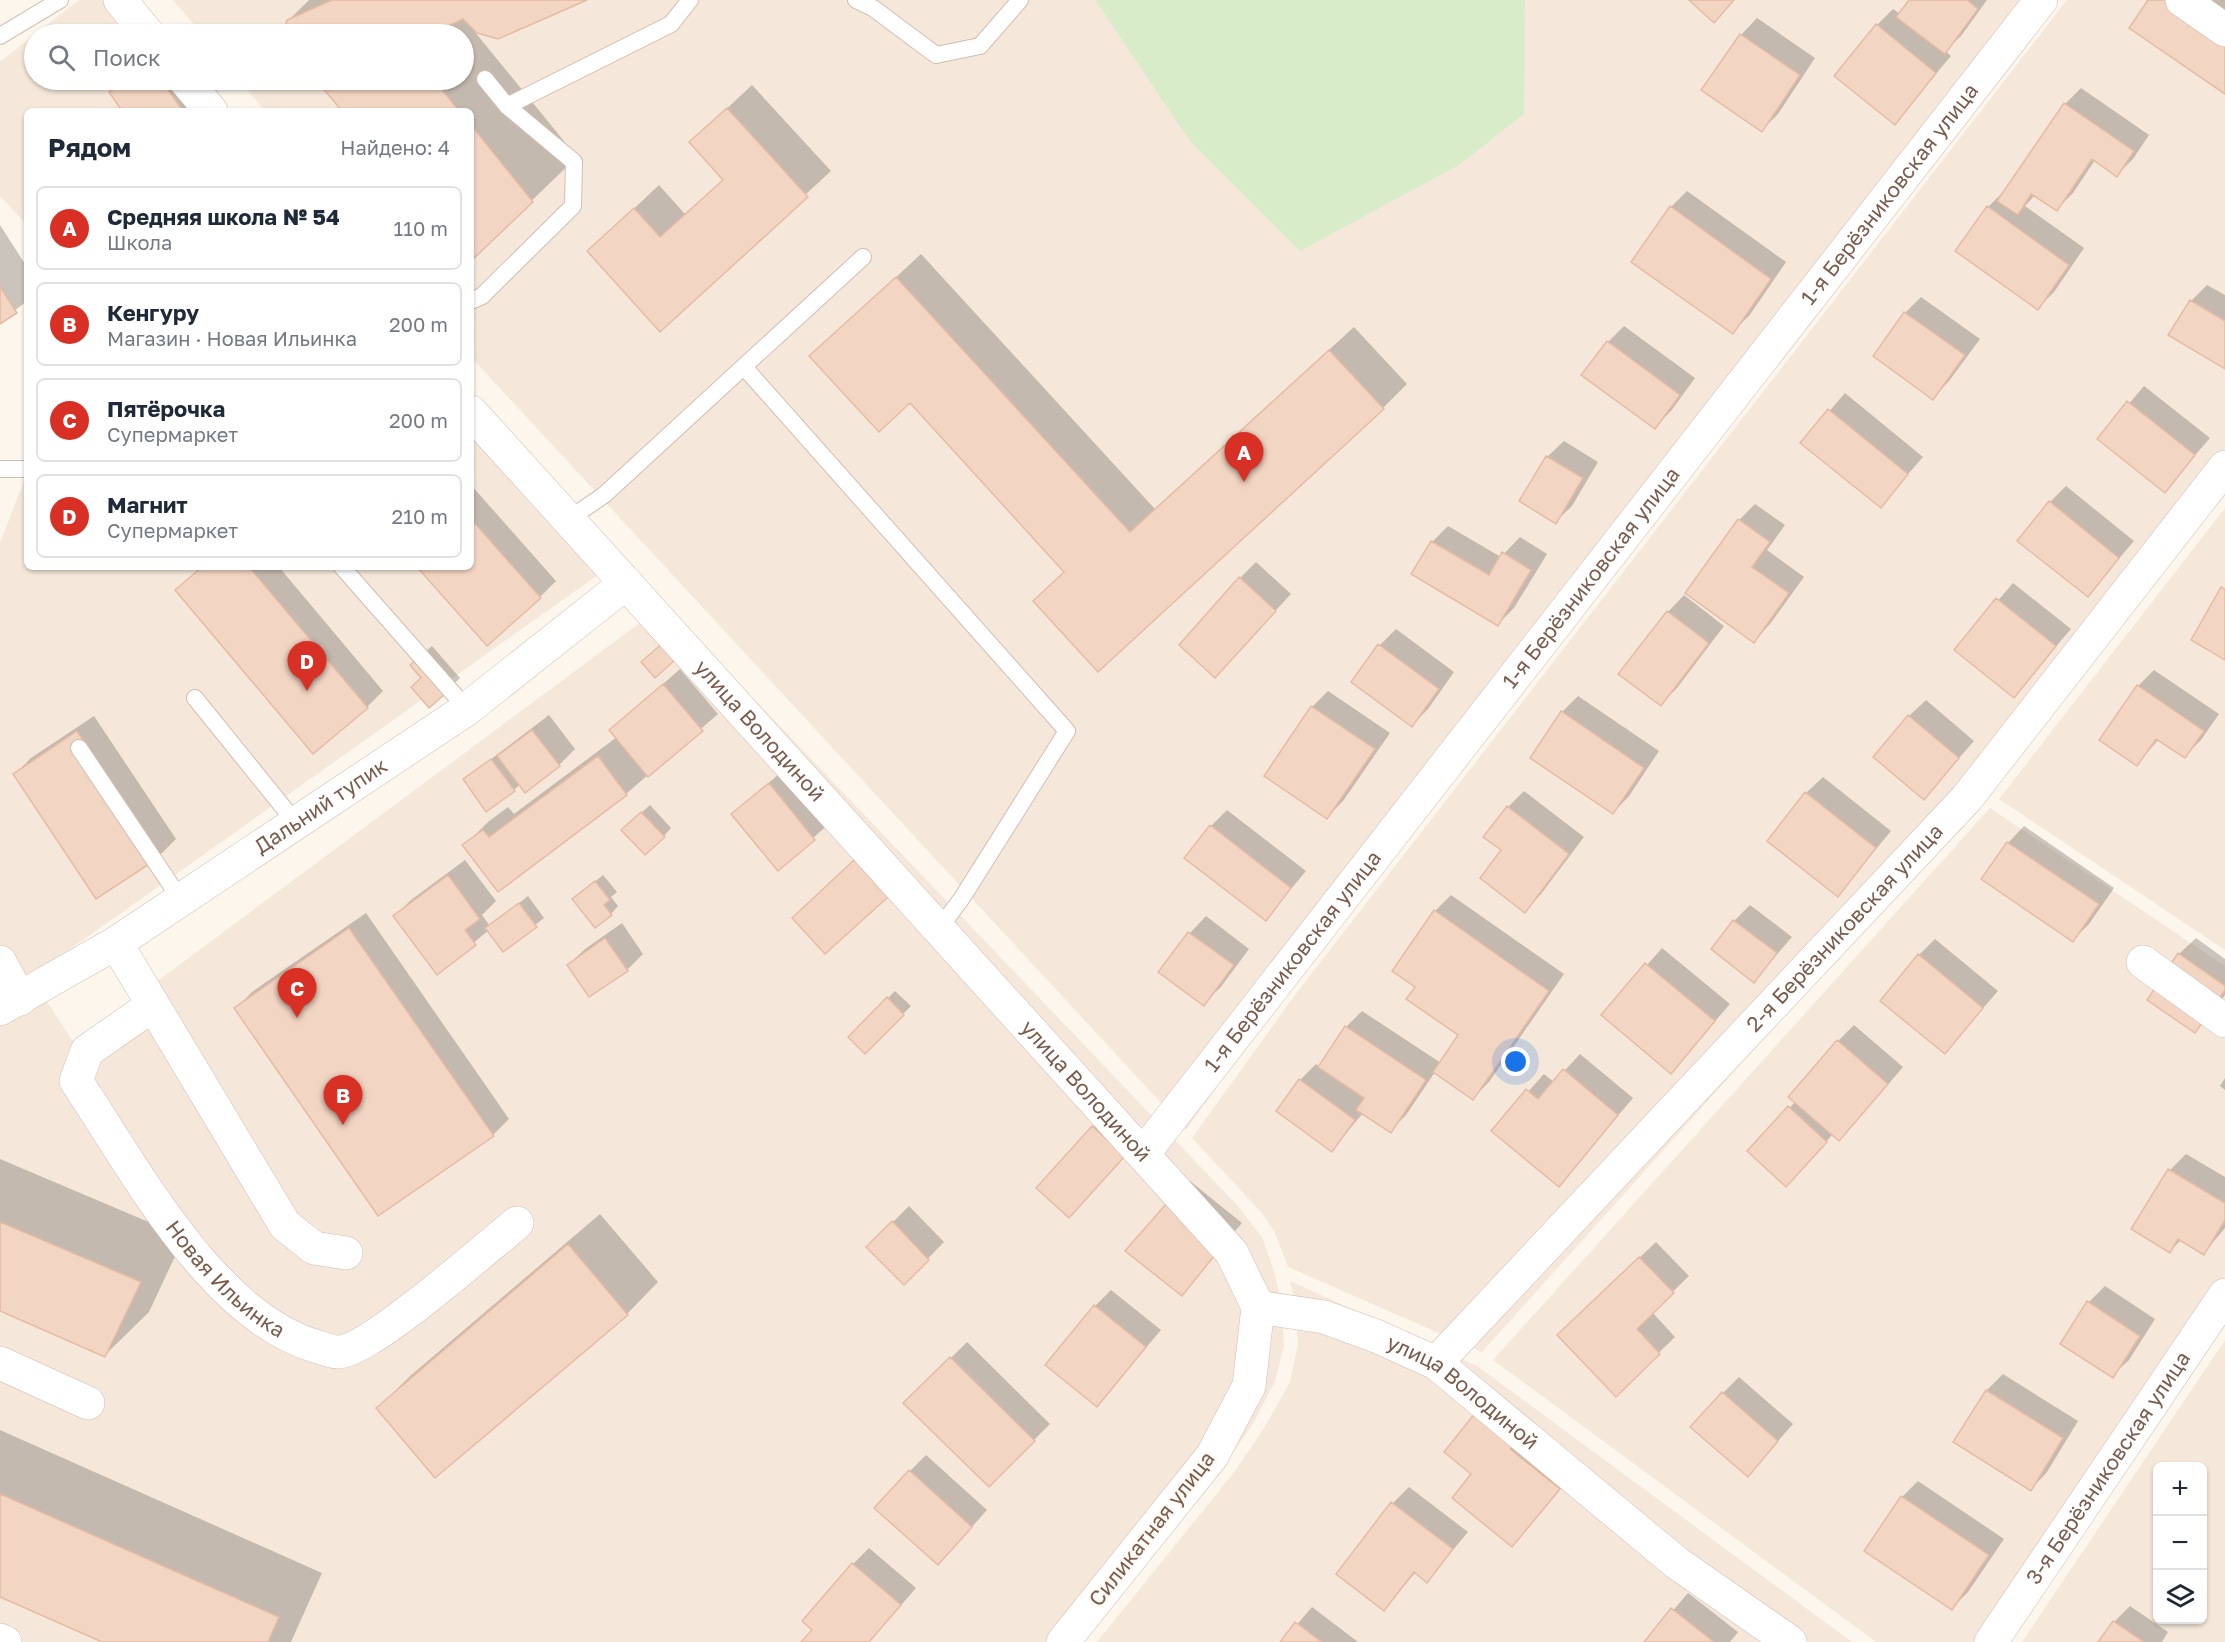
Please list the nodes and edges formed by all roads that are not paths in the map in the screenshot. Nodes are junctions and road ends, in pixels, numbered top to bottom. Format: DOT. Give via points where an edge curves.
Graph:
graph roads {
  1 [pos="60,0"];
  2 [pos="120,0"];
  3 [pos="690,0"];
  4 [pos="856,0"];
  5 [pos="1020,0"];
  6 [pos="2040,0"];
  7 [pos="2182,0"];
  8 [pos="140,24"];
  9 [pos="2225,30"];
  10 [pos="0,36"];
  11 [pos="485,79"];
  12 [pos="193,90"];
  13 [pos="507,106"];
  14 [pos="208,108"];
  15 [pos="863,257"];
  16 [pos="474,300"];
  17 [pos="744,367"];
  18 [pos="474,415"];
  19 [pos="2225,467"];
  20 [pos="0,469"];
  21 [pos="24,469"];
  22 [pos="569,519"];
  23 [pos="345,570"];
  24 [pos="626,583"];
  25 [pos="195,698"];
  26 [pos="467,709"];
  27 [pos="79,748"];
  28 [pos="296,823"];
  29 [pos="181,900"];
  30 [pos="939,929"];
  31 [pos="116,943"];
  32 [pos="0,962"];
  33 [pos="2143,962"];
  34 [pos="10,1004"];
  35 [pos="153,1005"];
  36 [pos="2225,1022"];
  37 [pos="1143,1154"];
  38 [pos="517,1223"];
  39 [pos="346,1253"];
  40 [pos="2225,1295"];
  41 [pos="1258,1307"];
  42 [pos="1436,1363"];
  43 [pos="0,1364"];
  44 [pos="88,1403"];
  45 [pos="0,1640"];
  46 [pos="5,1642"];
  47 [pos="1063,1642"];
  48 [pos="1790,1642"];
  49 [pos="1991,1642"];
  1 -- 10 [label="lane"];
  2 -- 8 [label="street"];
  3 -- 13 [label="lane" via="671,24"];
  4 -- 5 [label="lane" via="873,8 936,55 980,46"];
  6 -- 37 [label="street, 1-я Берёзниковская улица"];
  7 -- 9 [label="street"];
  11 -- 13 [label="lane"];
  12 -- 14 [label="street"];
  13 -- 16 [label="lane" via="574,162 573,206 483,296"];
  15 -- 17 [label="lane"];
  17 -- 22 [label="lane" via="604,495"];
  17 -- 30 [label="lane" via="1067,731"];
  18 -- 22 [label="street, улица Володиной"];
  19 -- 42 [label="street, 2-я Берёзниковская улица" via="1967,798"];
  20 -- 21 [label="lane"];
  22 -- 24 [label="street, улица Володиной"];
  23 -- 26 [label="lane"];
  24 -- 26 [label="street, Дальний тупик"];
  24 -- 30 [label="street, улица Володиной"];
  25 -- 28 [label="lane"];
  26 -- 28 [label="street, Дальний тупик"];
  27 -- 29 [label="lane"];
  28 -- 29 [label="street, Дальний тупик"];
  29 -- 31 [label="street, Дальний тупик"];
  30 -- 37 [label="street, улица Володиной"];
  31 -- 34 [label="street, Дальний тупик"];
  31 -- 35 [label="street"];
  32 -- 34 [label="street"];
  33 -- 36 [label="street"];
  35 -- 38 [label="street, Новая Ильинка" via="87,1051 76,1081 188,1249 255,1315 293,1339 338,1353 373,1339"];
  35 -- 39 [label="street" via="285,1225 314,1248"];
  37 -- 41 [label="street, улица Володиной" via="1232,1253"];
  40 -- 49 [label="street, 3-я Берёзниковская улица"];
  41 -- 42 [label="street, улица Володиной" via="1324,1317"];
  41 -- 47 [label="street, Силикатная улица" via="1249,1386 1212,1456"];
  42 -- 48 [label="street, улица Володиной" via="1677,1563"];
  43 -- 44 [label="street"];
  45 -- 46 [label="street"];
}
